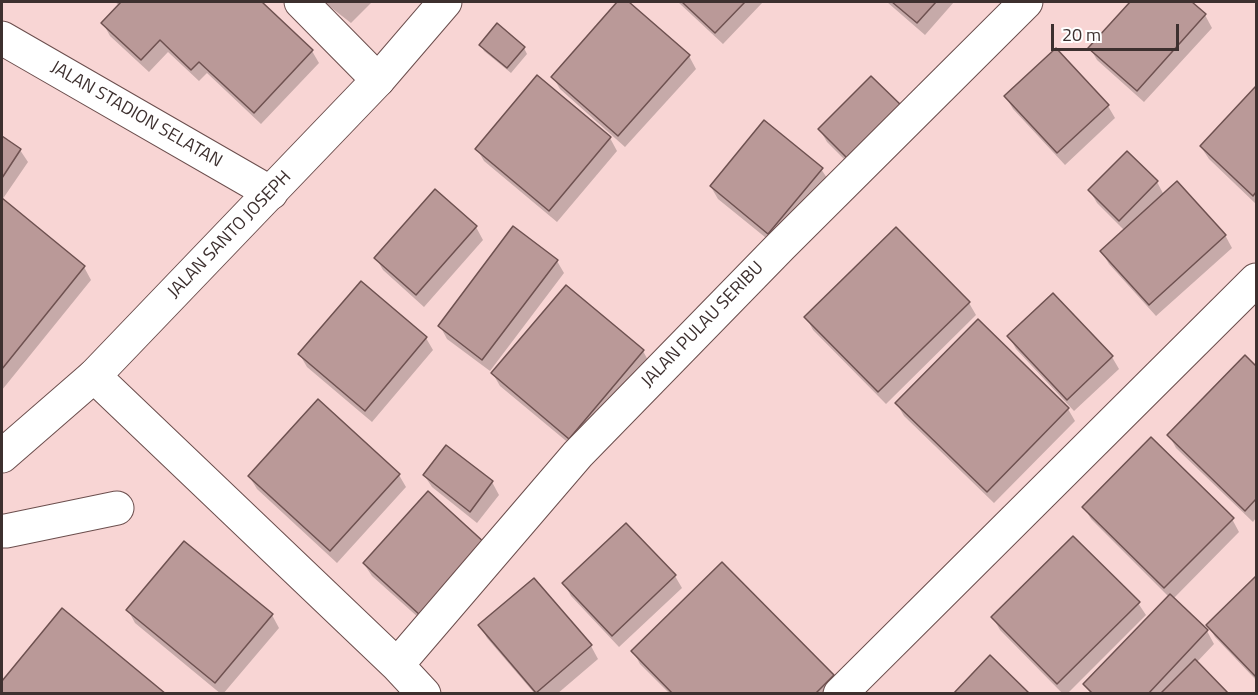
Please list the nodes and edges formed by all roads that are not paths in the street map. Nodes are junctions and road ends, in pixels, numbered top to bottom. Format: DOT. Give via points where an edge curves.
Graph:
graph roads {
  1 [pos="301,2"];
  2 [pos="446,2"];
  3 [pos="1026,2"];
  4 [pos="2,38"];
  5 [pos="378,80"];
  6 [pos="271,193"];
  7 [pos="1257,280"];
  8 [pos="94,376"];
  9 [pos="2,456"];
  10 [pos="117,508"];
  11 [pos="2,531"];
  12 [pos="397,664"];
  13 [pos="424,693"];
  14 [pos="840,693"];
  1 -- 5 [label="street"];
  2 -- 5 [label="street, JALAN SANTO JOSEPH"];
  3 -- 12 [label="street, JALAN PULAU SERIBU" via="579,454"];
  4 -- 6 [label="street, JALAN STADION SELATAN"];
  5 -- 6 [label="street, JALAN SANTO JOSEPH"];
  6 -- 8 [label="street, JALAN SANTO JOSEPH"];
  7 -- 14 [label="street"];
  8 -- 9 [label="street, JALAN SANTO JOSEPH"];
  8 -- 12 [label="street"];
  10 -- 11 [label="street"];
  12 -- 13 [label="street"];
}
